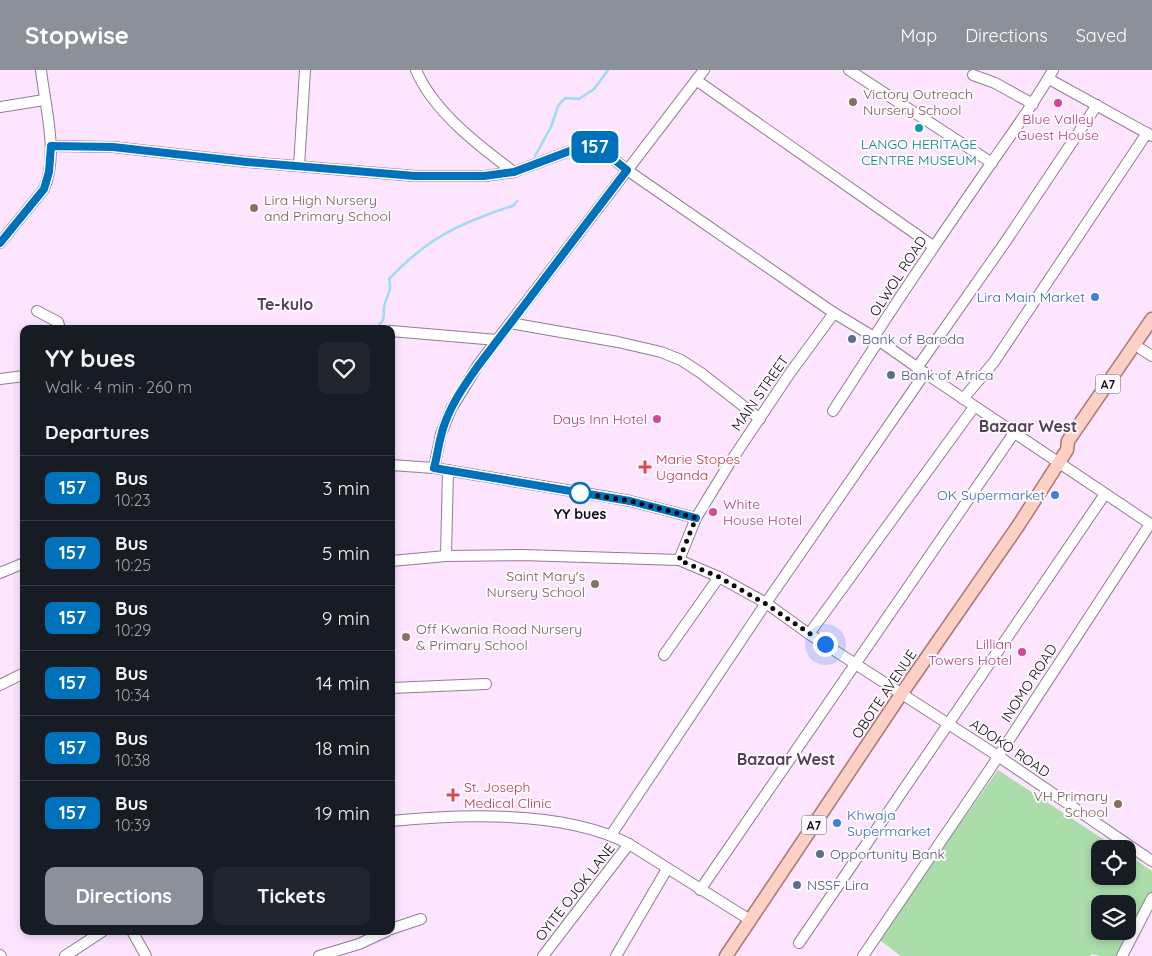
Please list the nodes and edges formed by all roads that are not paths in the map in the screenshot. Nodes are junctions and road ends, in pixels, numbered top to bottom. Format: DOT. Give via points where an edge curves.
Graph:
graph roads {
  1 [pos="41,70"];
  2 [pos="305,70"];
  3 [pos="416,70"];
  4 [pos="704,70"];
  5 [pos="850,70"];
  6 [pos="1051,74"];
  7 [pos="973,75"];
  8 [pos="696,80"];
  9 [pos="44,100"];
  10 [pos="1033,104"];
  11 [pos="1097,105"];
  12 [pos="0,107"];
  13 [pos="1150,135"];
  14 [pos="51,146"];
  15 [pos="992,163"];
  16 [pos="299,166"];
  17 [pos="627,170"];
  18 [pos="514,172"];
  19 [pos="0,243"];
  20 [pos="933,246"];
  21 [pos="37,312"];
  22 [pos="834,313"];
  23 [pos="1152,319"];
  24 [pos="510,323"];
  25 [pos="59,325"];
  26 [pos="395,332"];
  27 [pos="1152,333"];
  28 [pos="876,338"];
  29 [pos="497,340"];
  30 [pos="1141,349"];
  31 [pos="1152,356"];
  32 [pos="921,371"];
  33 [pos="20,376"];
  34 [pos="0,379"];
  35 [pos="963,399"];
  36 [pos="974,406"];
  37 [pos="833,411"];
  38 [pos="760,419"];
  39 [pos="1014,433"];
  40 [pos="1067,450"];
  41 [pos="1058,464"];
  42 [pos="395,465"];
  43 [pos="434,468"];
  44 [pos="448,470"];
  45 [pos="1105,494"];
  46 [pos="696,518"];
  47 [pos="1151,524"];
  48 [pos="446,556"];
  49 [pos="679,560"];
  50 [pos="395,561"];
  51 [pos="20,565"];
  52 [pos="0,573"];
  53 [pos="719,577"];
  54 [pos="766,604"];
  55 [pos="809,634"];
  56 [pos="664,655"];
  57 [pos="855,664"];
  58 [pos="20,675"];
  59 [pos="486,684"];
  60 [pos="0,686"];
  61 [pos="395,688"];
  62 [pos="902,693"];
  63 [pos="949,724"];
  64 [pos="998,756"];
  65 [pos="395,821"];
  66 [pos="611,834"];
  67 [pos="630,844"];
  68 [pos="1152,861"];
  69 [pos="667,869"];
  70 [pos="700,890"];
  71 [pos="1152,898"];
  72 [pos="422,919"];
  73 [pos="750,920"];
  74 [pos="395,928"];
  75 [pos="97,935"];
  76 [pos="134,935"];
  77 [pos="378,935"];
  78 [pos="799,943"];
  79 [pos="65,956"];
  80 [pos="146,956"];
  81 [pos="319,956"];
  82 [pos="543,956"];
  83 [pos="616,956"];
  84 [pos="726,956"];
  85 [pos="863,956"];
  86 [pos="1122,956"];
  1 -- 9 [label="street"];
  2 -- 16 [label="street"];
  3 -- 18 [label="street" via="436,103 456,124"];
  4 -- 8 [label="street"];
  5 -- 15 [label="street"];
  6 -- 10 [label="street, OLWOL ROAD"];
  6 -- 11 [label="street"];
  7 -- 10 [label="street"];
  8 -- 17 [label="street"];
  8 -- 20 [label="street"];
  9 -- 12 [label="street"];
  9 -- 14 [label="street"];
  10 -- 15 [label="street, OLWOL ROAD"];
  11 -- 13 [label="street"];
  11 -- 32 [label="street"];
  13 -- 35 [label="street" via="994,362"];
  14 -- 16 [label="street" via="113,147"];
  14 -- 19 [label="street" via="44,189"];
  15 -- 20 [label="street, OLWOL ROAD"];
  16 -- 18 [label="street" via="415,176 484,176"];
  17 -- 18 [label="street" via="602,150 583,146"];
  17 -- 22 [label="street"];
  17 -- 24 [label="street"];
  20 -- 28 [label="street, OLWOL ROAD"];
  21 -- 25 [label="street"];
  22 -- 28 [label="street"];
  22 -- 38 [label="street, MAIN STREET"];
  23 -- 40 [label="main road, OBOTE AVENUE / A7" via="1068,441"];
  24 -- 29 [label="street"];
  24 -- 38 [label="street" via="661,352 701,373"];
  26 -- 29 [label="street"];
  27 -- 30 [label="main road, OBOTE AVENUE / A7"];
  28 -- 32 [label="street"];
  28 -- 37 [label="street, OLWOL ROAD"];
  29 -- 43 [label="street" via="451,409 441,434"];
  30 -- 31 [label="street"];
  30 -- 40 [label="main road, OBOTE AVENUE / A7" via="1075,446"];
  32 -- 35 [label="street"];
  32 -- 54 [label="street"];
  33 -- 34 [label="street"];
  35 -- 36 [label="street"];
  36 -- 39 [label="street"];
  36 -- 55 [label="street"];
  38 -- 46 [label="street, MAIN STREET"];
  39 -- 41 [label="street"];
  39 -- 57 [label="street"];
  40 -- 41 [label="main road, OBOTE AVENUE / A7"];
  41 -- 45 [label="street"];
  41 -- 62 [label="main road, OBOTE AVENUE / A7"];
  42 -- 43 [label="street"];
  43 -- 44 [label="street"];
  44 -- 46 [label="street" via="630,501"];
  44 -- 48 [label="street"];
  45 -- 47 [label="street"];
  45 -- 63 [label="street"];
  46 -- 49 [label="street, MAIN STREET"];
  47 -- 64 [label="street, INOMO ROAD"];
  48 -- 49 [label="street" via="560,555"];
  48 -- 50 [label="street"];
  49 -- 53 [label="street, ADOKO ROAD"];
  51 -- 52 [label="street"];
  53 -- 54 [label="street, ADOKO ROAD"];
  53 -- 56 [label="street"];
  54 -- 55 [label="street, ADOKO ROAD"];
  54 -- 66 [label="street"];
  55 -- 57 [label="street, ADOKO ROAD"];
  57 -- 62 [label="street, ADOKO ROAD"];
  57 -- 70 [label="street"];
  58 -- 60 [label="street"];
  59 -- 61 [label="street"];
  62 -- 63 [label="street, ADOKO ROAD"];
  62 -- 73 [label="main road, OBOTE AVENUE / A7"];
  63 -- 64 [label="street, ADOKO ROAD"];
  63 -- 78 [label="street"];
  64 -- 68 [label="street, ADOKO ROAD"];
  64 -- 85 [label="street, INOMO ROAD"];
  65 -- 66 [label="street" via="453,817 548,820"];
  66 -- 67 [label="street"];
  67 -- 69 [label="street"];
  67 -- 82 [label="street, OYITE OJOK LANE"];
  69 -- 70 [label="street"];
  69 -- 83 [label="street"];
  70 -- 73 [label="street"];
  71 -- 86 [label="street"];
  72 -- 74 [label="street"];
  73 -- 84 [label="main road, OBOTE AVENUE / A7"];
  75 -- 79 [label="street"];
  76 -- 80 [label="street"];
  77 -- 81 [label="street"];
}
